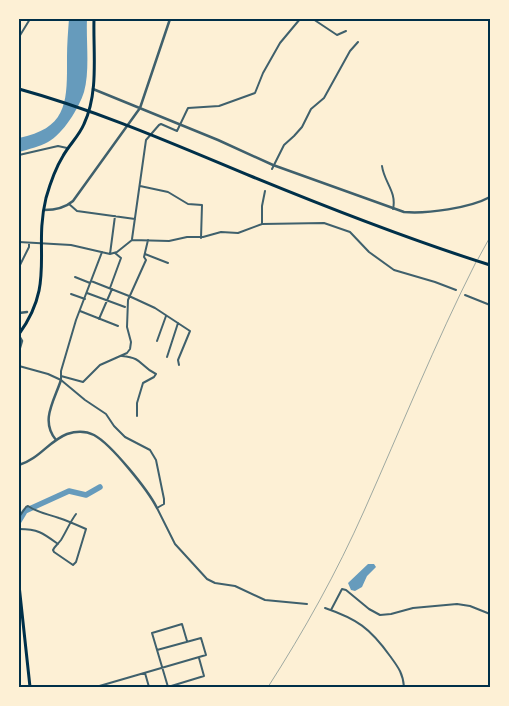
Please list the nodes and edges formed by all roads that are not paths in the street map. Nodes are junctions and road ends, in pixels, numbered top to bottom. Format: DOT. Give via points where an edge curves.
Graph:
graph roads {
  1 [pos="30,19"];
  2 [pos="94,19"];
  3 [pos="170,19"];
  4 [pos="300,19"];
  5 [pos="313,19"];
  6 [pos="346,31"];
  7 [pos="19,37"];
  8 [pos="358,42"];
  9 [pos="93,88"];
  10 [pos="19,89"];
  11 [pos="140,108"];
  12 [pos="180,124"];
  13 [pos="68,149"];
  14 [pos="19,155"];
  15 [pos="382,166"];
  16 [pos="273,167"];
  17 [pos="140,186"];
  18 [pos="265,191"];
  19 [pos="490,197"];
  20 [pos="363,198"];
  21 [pos="362,202"];
  22 [pos="70,204"];
  23 [pos="393,209"];
  24 [pos="44,210"];
  25 [pos="115,216"];
  26 [pos="135,220"];
  27 [pos="262,224"];
  28 [pos="352,228"];
  29 [pos="350,232"];
  30 [pos="490,237"];
  31 [pos="201,238"];
  32 [pos="132,240"];
  33 [pos="148,240"];
  34 [pos="19,242"];
  35 [pos="29,243"];
  36 [pos="42,244"];
  37 [pos="102,251"];
  38 [pos="114,253"];
  39 [pos="110,254"];
  40 [pos="145,254"];
  41 [pos="168,263"];
  42 [pos="488,264"];
  43 [pos="19,268"];
  44 [pos="75,277"];
  45 [pos="91,282"];
  46 [pos="111,289"];
  47 [pos="456,290"];
  48 [pos="87,293"];
  49 [pos="71,294"];
  50 [pos="465,295"];
  51 [pos="129,296"];
  52 [pos="85,299"];
  53 [pos="107,300"];
  54 [pos="490,305"];
  55 [pos="126,307"];
  56 [pos="80,311"];
  57 [pos="27,312"];
  58 [pos="19,313"];
  59 [pos="166,316"];
  60 [pos="99,319"];
  61 [pos="178,323"];
  62 [pos="118,326"];
  63 [pos="19,335"];
  64 [pos="157,341"];
  65 [pos="19,352"];
  66 [pos="120,356"];
  67 [pos="167,357"];
  68 [pos="179,365"];
  69 [pos="19,366"];
  70 [pos="61,376"];
  71 [pos="61,380"];
  72 [pos="136,416"];
  73 [pos="56,440"];
  74 [pos="19,465"];
  75 [pos="158,508"];
  76 [pos="76,514"];
  77 [pos="19,517"];
  78 [pos="70,522"];
  79 [pos="19,530"];
  80 [pos="58,544"];
  81 [pos="19,585"];
  82 [pos="307,604"];
  83 [pos="325,608"];
  84 [pos="331,610"];
  85 [pos="490,614"];
  86 [pos="187,642"];
  87 [pos="157,650"];
  88 [pos="199,658"];
  89 [pos="162,668"];
  90 [pos="145,673"];
  91 [pos="30,687"];
  92 [pos="96,687"];
  93 [pos="149,687"];
  94 [pos="168,687"];
  95 [pos="268,687"];
  96 [pos="404,687"];
  1 -- 7 [label="street"];
  2 -- 9 [label="main road"];
  3 -- 11 [label="street"];
  4 -- 12 [label="street" via="280,43 255,93 219,106 191,106"];
  5 -- 6 [label="street" via="337,35"];
  8 -- 16 [label="street" via="324,98 311,109 302,127 284,145"];
  9 -- 11 [label="street"];
  9 -- 13 [label="main road" via="84,124"];
  10 -- 42 [label="main road" via="108,118 306,199"];
  11 -- 12 [label="street"];
  11 -- 22 [label="street"];
  12 -- 16 [label="street"];
  12 -- 17 [label="street" via="177,131 161,124 146,140"];
  13 -- 14 [label="street" via="58,146"];
  13 -- 24 [label="main road" via="52,178"];
  15 -- 23 [label="street" via="392,190"];
  16 -- 20 [label="street"];
  17 -- 26 [label="street"];
  17 -- 31 [label="street" via="168,192 188,204 202,205"];
  18 -- 27 [label="street"];
  19 -- 23 [label="street" via="427,212"];
  20 -- 21 [label="street"];
  20 -- 23 [label="street"];
  22 -- 24 [label="street"];
  22 -- 25 [label="street" via="77,210"];
  24 -- 36 [label="main road"];
  25 -- 26 [label="street"];
  25 -- 39 [label="street"];
  26 -- 32 [label="street"];
  27 -- 29 [label="street" via="318,222"];
  27 -- 31 [label="street" via="238,233 222,232"];
  28 -- 29 [label="street"];
  29 -- 47 [label="street" via="388,267"];
  30 -- 95 [label="lane" via="451,314 346,549"];
  31 -- 33 [label="street" via="169,242"];
  32 -- 33 [label="street"];
  32 -- 38 [label="street"];
  33 -- 40 [label="street"];
  34 -- 35 [label="street"];
  35 -- 36 [label="street"];
  35 -- 43 [label="street"];
  36 -- 37 [label="street"];
  36 -- 63 [label="main road" via="39,294"];
  37 -- 39 [label="street"];
  37 -- 45 [label="street"];
  38 -- 39 [label="street"];
  38 -- 46 [label="street" via="122,258"];
  40 -- 41 [label="street"];
  40 -- 51 [label="street" via="146,260"];
  44 -- 45 [label="street"];
  45 -- 46 [label="street"];
  45 -- 48 [label="street"];
  46 -- 51 [label="street"];
  46 -- 53 [label="street"];
  48 -- 52 [label="street"];
  48 -- 53 [label="street"];
  49 -- 52 [label="street"];
  50 -- 54 [label="street"];
  51 -- 59 [label="street"];
  51 -- 66 [label="street" via="127,327 131,346"];
  52 -- 56 [label="street"];
  53 -- 55 [label="street"];
  53 -- 60 [label="street"];
  56 -- 60 [label="street"];
  56 -- 70 [label="street"];
  57 -- 58 [label="street"];
  59 -- 61 [label="street"];
  59 -- 64 [label="street"];
  60 -- 62 [label="street"];
  61 -- 67 [label="street"];
  61 -- 68 [label="street" via="190,331"];
  63 -- 65 [label="street" via="22,341"];
  66 -- 70 [label="street" via="100,364 83,382"];
  66 -- 72 [label="street" via="137,359 156,374 144,384"];
  69 -- 71 [label="street"];
  70 -- 71 [label="street"];
  71 -- 73 [label="street" via="48,420 49,430"];
  71 -- 75 [label="street" via="106,414 125,437 152,453 160,475 164,502"];
  73 -- 74 [label="street" via="36,457"];
  73 -- 75 [label="street" via="76,432 95,436 144,486"];
  75 -- 82 [label="street" via="175,544 207,578 265,600"];
  76 -- 78 [label="street"];
  77 -- 78 [label="street" via="28,506"];
  78 -- 80 [label="street"];
  78 -- 80 [label="street" via="86,529 73,565 54,552"];
  79 -- 80 [label="street" via="42,532"];
  81 -- 91 [label="main road"];
  83 -- 84 [label="street"];
  84 -- 85 [label="street" via="342,589 380,615 457,604"];
  84 -- 96 [label="street" via="370,631 400,669"];
  86 -- 87 [label="street"];
  86 -- 87 [label="street" via="182,624 152,633"];
  86 -- 88 [label="street" via="201,638 206,655"];
  87 -- 89 [label="street"];
  88 -- 89 [label="street"];
  88 -- 94 [label="street" via="204,676"];
  89 -- 90 [label="street"];
  89 -- 94 [label="street"];
  90 -- 92 [label="street"];
  90 -- 93 [label="street"];
}
